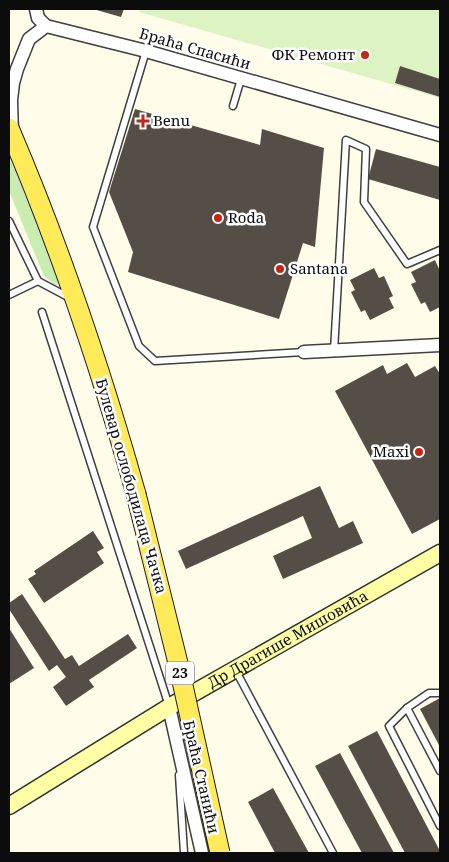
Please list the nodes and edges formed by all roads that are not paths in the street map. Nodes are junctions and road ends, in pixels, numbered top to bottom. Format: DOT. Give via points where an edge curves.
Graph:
graph roads {
  1 [pos="36,9"];
  2 [pos="46,26"];
  3 [pos="146,52"];
  4 [pos="241,79"];
  5 [pos="233,106"];
  6 [pos="10,132"];
  7 [pos="440,136"];
  8 [pos="9,220"];
  9 [pos="440,250"];
  10 [pos="38,281"];
  11 [pos="9,295"];
  12 [pos="74,300"];
  13 [pos="42,312"];
  14 [pos="440,345"];
  15 [pos="334,351"];
  16 [pos="304,352"];
  17 [pos="440,553"];
  18 [pos="236,669"];
  19 [pos="440,693"];
  20 [pos="169,707"];
  21 [pos="407,708"];
  22 [pos="182,763"];
  23 [pos="440,771"];
  24 [pos="9,806"];
  25 [pos="440,826"];
  26 [pos="184,853"];
  27 [pos="202,853"];
  28 [pos="220,853"];
  29 [pos="333,853"];
  1 -- 2 [label="street" via="38,18"];
  2 -- 3 [label="street, Браћа Спасићи"];
  2 -- 6 [label="street" via="29,39 17,69 11,100"];
  3 -- 4 [label="street, Браћа Спасићи"];
  3 -- 16 [label="lane" via="93,227 139,346 156,361"];
  4 -- 5 [label="lane"];
  4 -- 7 [label="street, Браћа Спасићи"];
  6 -- 12 [label="main road, Булевар ослободилаца Чачка / 23" via="37,194"];
  8 -- 10 [label="lane"];
  9 -- 15 [label="lane" via="406,264 364,202 366,149 346,140"];
  10 -- 11 [label="lane"];
  10 -- 12 [label="lane"];
  12 -- 28 [label="main road, Булевар ослободилаца Чачка / 23, bridge" via="136,494"];
  13 -- 20 [label="lane"];
  14 -- 15 [label="street"];
  15 -- 16 [label="street"];
  17 -- 18 [label="main road, Др Драгише Мишовића"];
  18 -- 20 [label="main road, Др Драгише Мишовића"];
  18 -- 29 [label="lane"];
  19 -- 21 [label="lane" via="429,693"];
  20 -- 22 [label="street, Браћа Станићи"];
  20 -- 24 [label="main road, Др Драгише Мишовића"];
  21 -- 23 [label="lane"];
  21 -- 25 [label="lane" via="389,726"];
  22 -- 26 [label="lane" via="179,773"];
  22 -- 27 [label="street, Браћа Станићи"];
}
